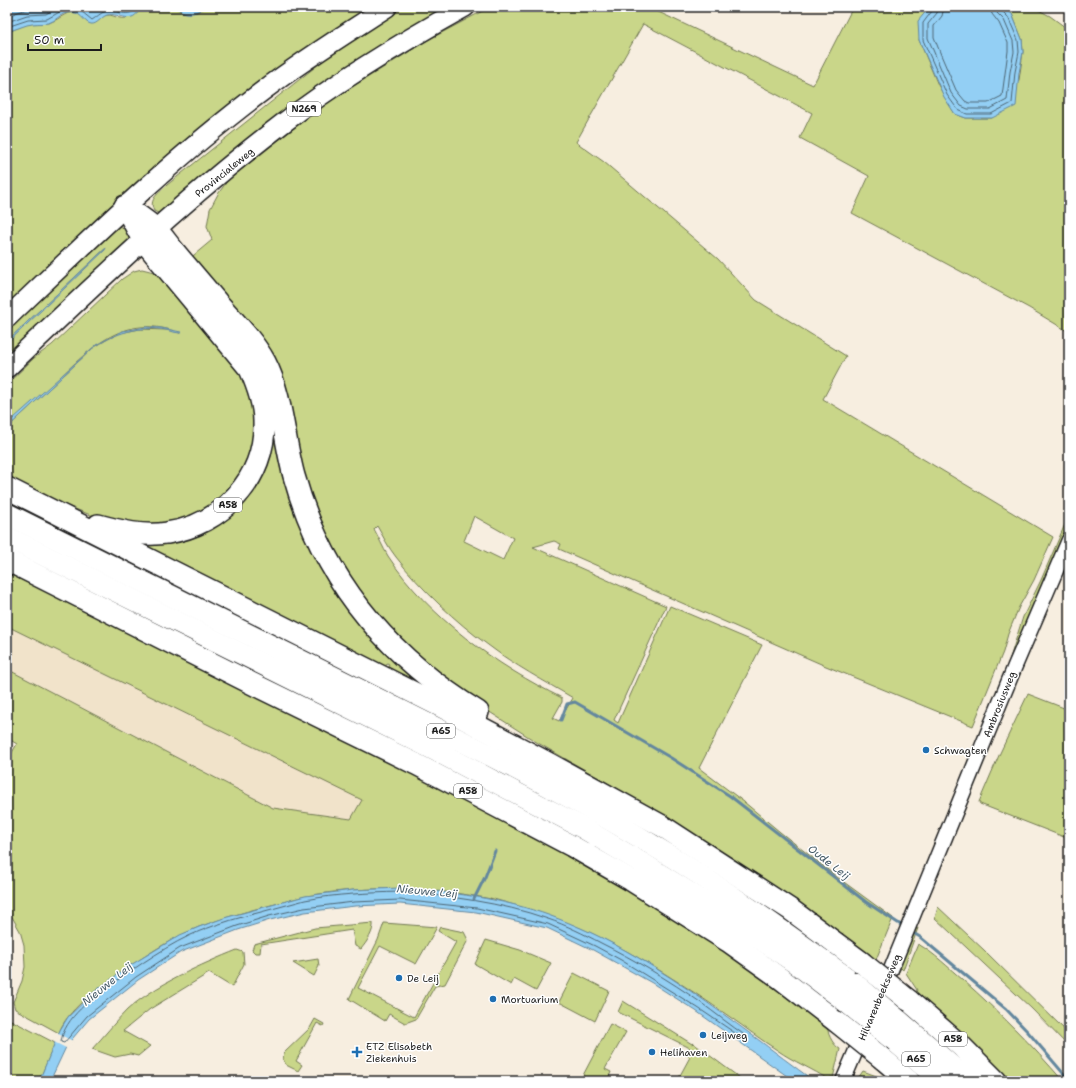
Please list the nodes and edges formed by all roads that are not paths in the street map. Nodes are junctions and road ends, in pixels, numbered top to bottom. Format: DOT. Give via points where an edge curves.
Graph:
graph roads {
  1 [pos="387,7"];
  2 [pos="465,7"];
  3 [pos="125,206"];
  4 [pos="149,234"];
  5 [pos="7,318"];
  6 [pos="7,368"];
  7 [pos="7,488"];
  8 [pos="7,514"];
  9 [pos="63,516"];
  10 [pos="7,537"];
  11 [pos="1069,540"];
  12 [pos="7,560"];
  13 [pos="548,763"];
  14 [pos="911,918"];
  15 [pos="894,1029"];
  16 [pos="843,1081"];
  17 [pos="909,1081"];
  18 [pos="941,1081"];
  19 [pos="969,1081"];
  20 [pos="996,1081"];
  1 -- 3 [label="highway" via="263,91"];
  2 -- 4 [label="highway, Provincialeweg / N269" via="374,60 288,120"];
  3 -- 4 [label="highway, A58"];
  3 -- 5 [label="highway"];
  4 -- 6 [label="highway, Provincialeweg / N269"];
  4 -- 9 [label="highway, A58" via="250,369 258,387 264,421 260,455 253,473 230,504 211,518 182,530 152,534 121,531"];
  4 -- 13 [label="highway, A58" via="249,339 265,362 278,401 298,490 331,565 351,596 379,632 422,673 457,699 520,738"];
  7 -- 9 [label="highway, A58"];
  8 -- 15 [label="highway, A65, bridge" via="434,727 591,809 738,900 795,939 854,983"];
  9 -- 13 [label="highway, A58" via="421,696"];
  10 -- 15 [label="highway, A65, bridge" via="425,745 583,828 728,917 794,962 845,1002"];
  11 -- 14 [label="street, Ambrosiusweg"];
  12 -- 17 [label="highway, A58, bridge" via="416,764 631,880 728,941 780,978"];
  13 -- 20 [label="highway, A58, bridge" via="669,830 768,895 861,962 908,1000"];
  14 -- 16 [label="street, Hilvarenbeekseweg" via="894,964"];
  15 -- 18 [label="highway, A65"];
  15 -- 19 [label="highway, A65"];
}
